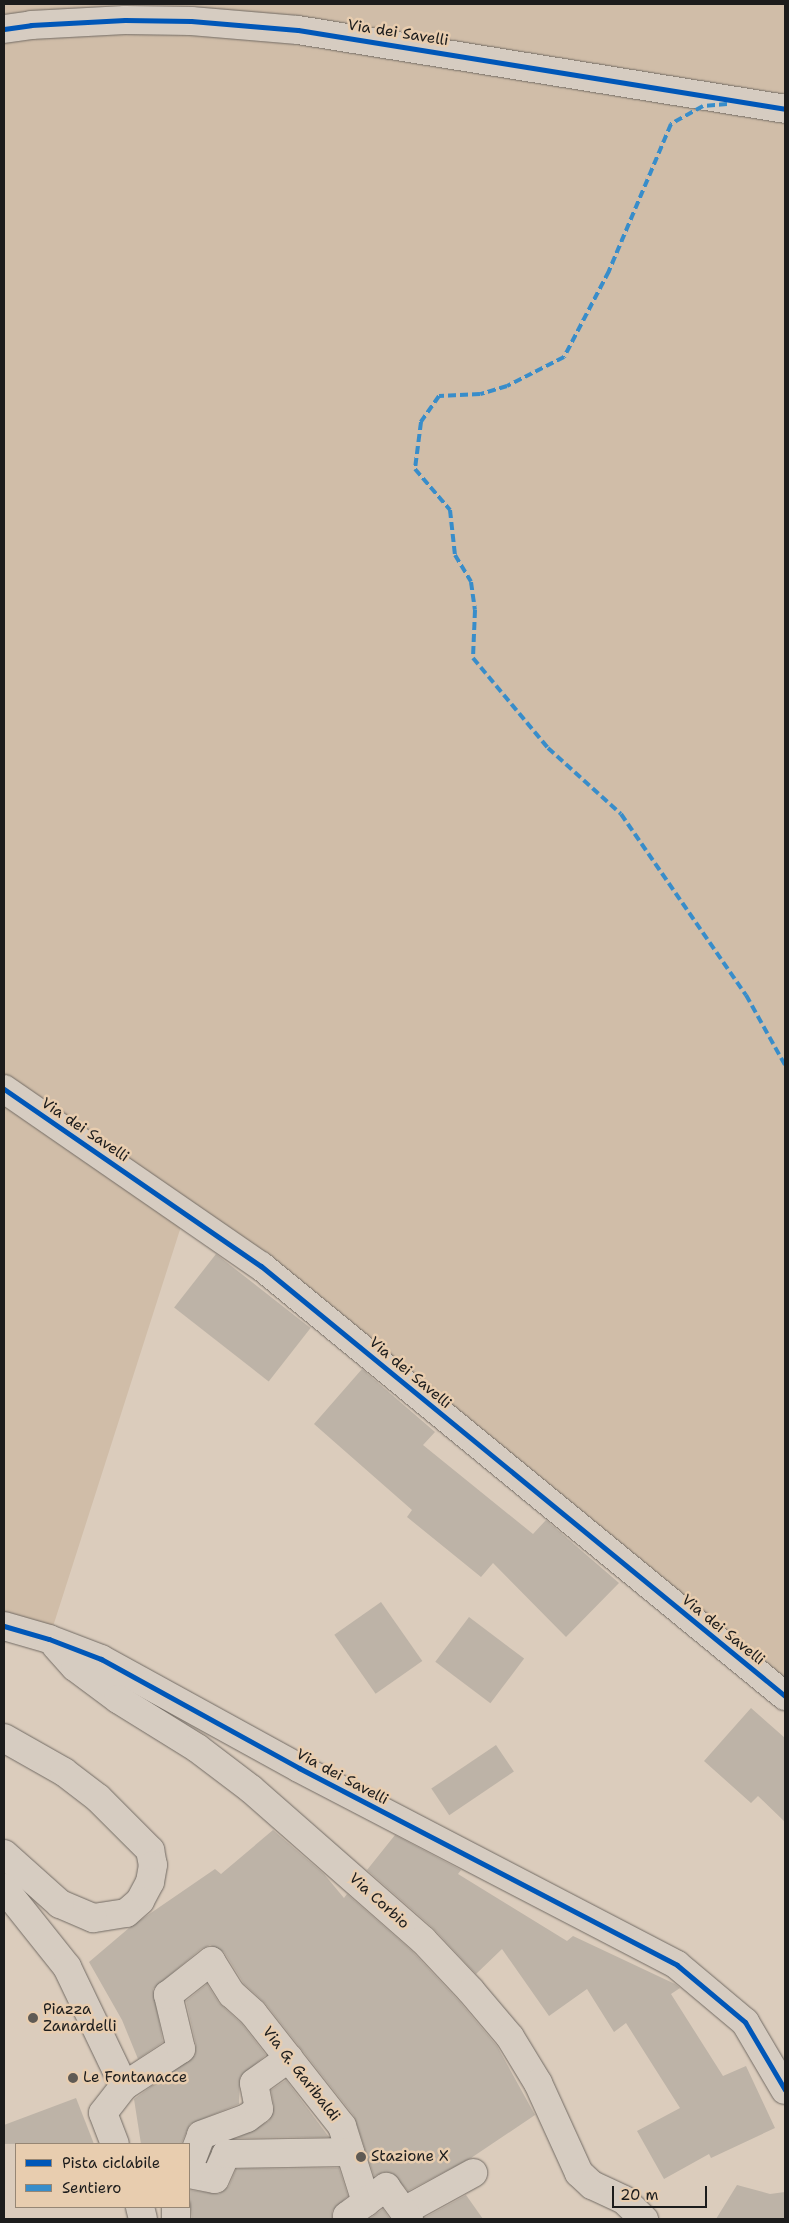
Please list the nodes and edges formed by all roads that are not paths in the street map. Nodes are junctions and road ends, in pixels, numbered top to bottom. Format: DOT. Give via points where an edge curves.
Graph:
graph roads {
  1 [pos="4,29"];
  2 [pos="785,109"];
  3 [pos="4,1089"];
  4 [pos="4,1626"];
  5 [pos="49,1639"];
  6 [pos="785,1696"];
  7 [pos="4,1738"];
  8 [pos="4,1854"];
  9 [pos="4,1888"];
  10 [pos="289,2058"];
  11 [pos="124,2086"];
  12 [pos="785,2090"];
  13 [pos="115,2143"];
  14 [pos="350,2152"];
  15 [pos="190,2164"];
  16 [pos="473,2173"];
  17 [pos="190,2174"];
  18 [pos="362,2206"];
  19 [pos="407,2215"];
  20 [pos="644,2219"];
  1 -- 2 [label="street, Via dei Savelli" via="125,20 191,21 298,30"];
  3 -- 6 [label="street, Via dei Savelli" via="261,1266"];
  4 -- 5 [label="street, Via dei Savelli"];
  5 -- 12 [label="street, Via dei Savelli" via="100,1659 308,1773 677,1965 746,2022"];
  5 -- 20 [label="street, Via Corbio" via="82,1672 252,1789 423,1940 510,2037 538,2084 579,2173 592,2185 624,2200"];
  7 -- 8 [label="street" via="64,1772 116,1813 150,1850 153,1866 150,1882 140,1901 126,1913 93,1918 60,1904"];
  9 -- 11 [label="street" via="67,1967"];
  10 -- 11 [label="street, Via G. Garibaldi" via="253,2013 232,1994 211,1961 168,1995 181,2049"];
  10 -- 14 [label="street, Via G. Garibaldi" via="342,2126"];
  10 -- 15 [label="street" via="254,2083 259,2109 247,2118 201,2135"];
  11 -- 13 [label="street" via="103,2113"];
  14 -- 17 [label="street" via="226,2154 215,2179"];
  14 -- 18 [label="street, Via G. Garibaldi"];
  16 -- 19 [label="street"];
  18 -- 19 [label="street, Via G. Garibaldi"];
}
